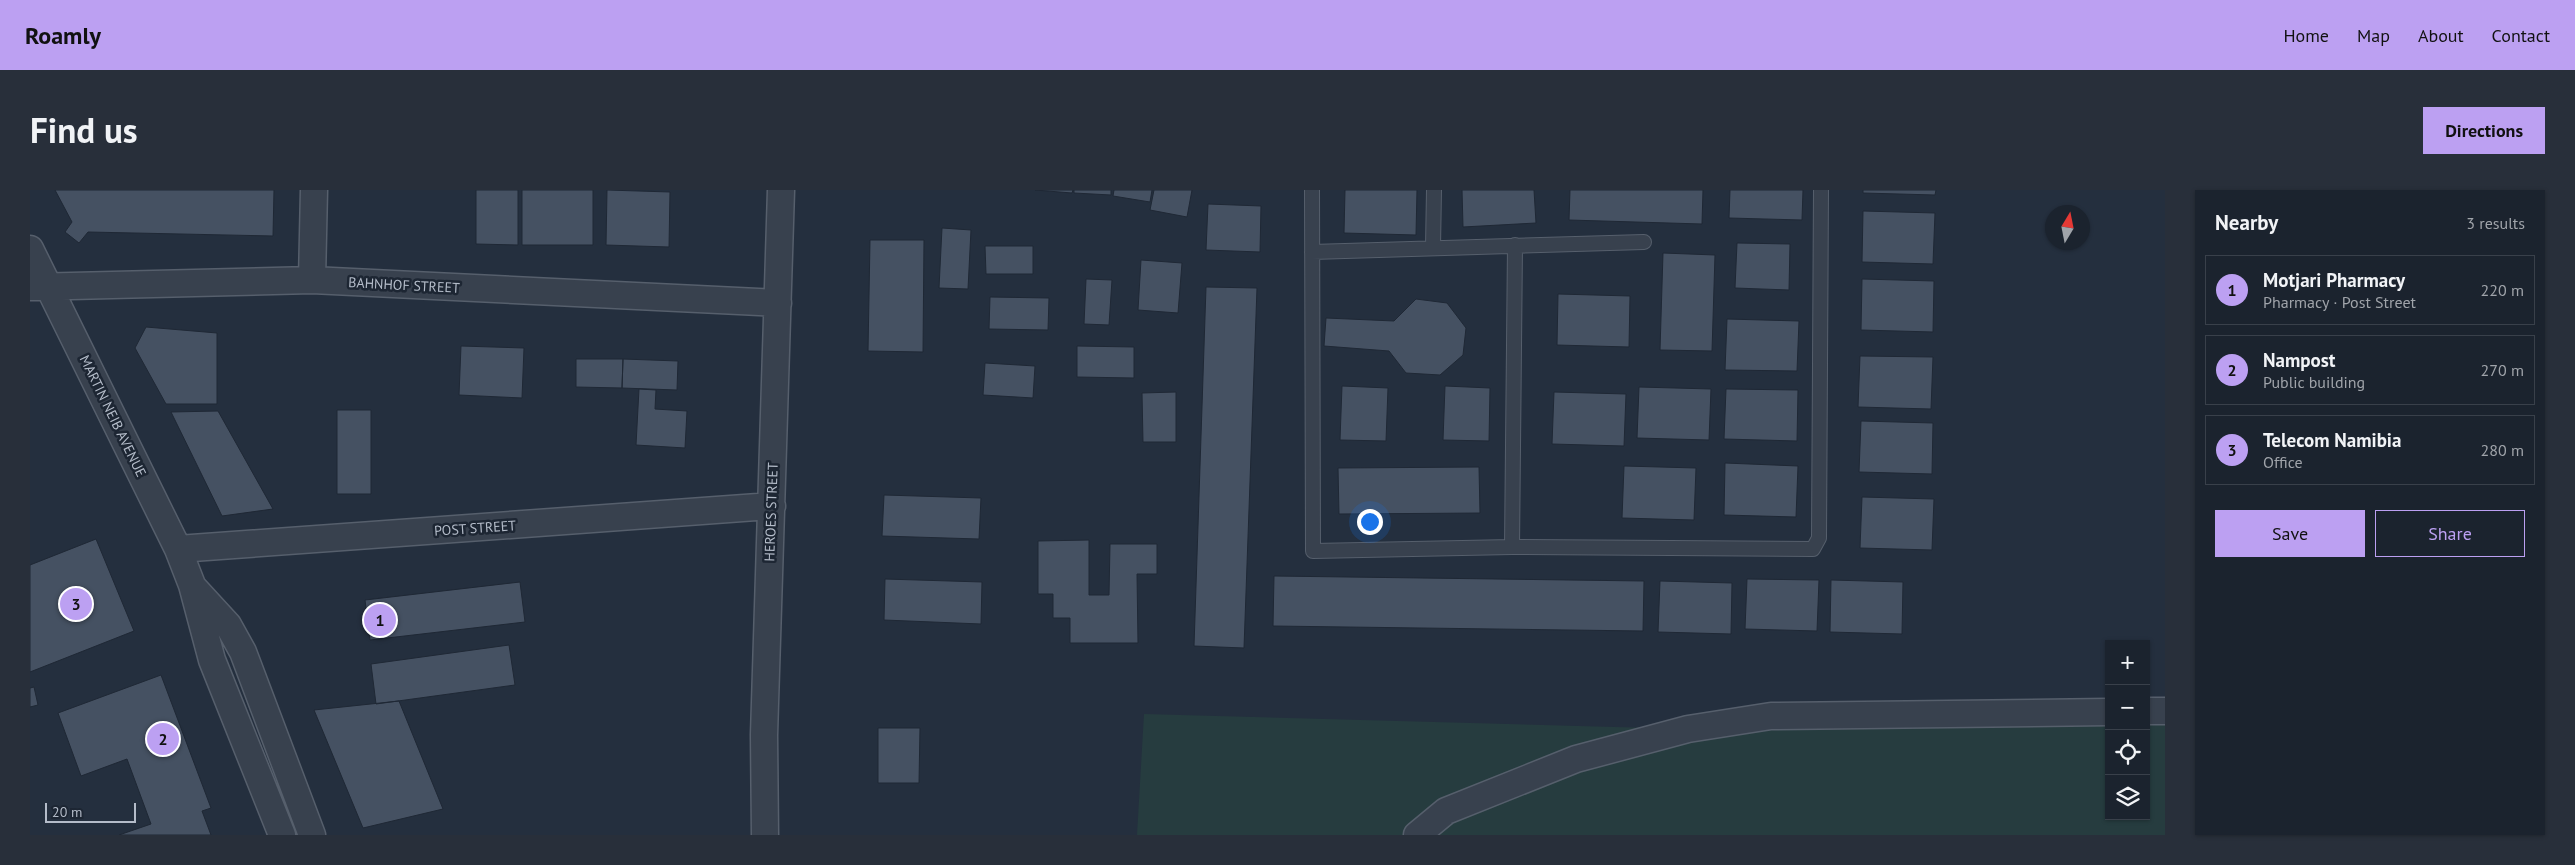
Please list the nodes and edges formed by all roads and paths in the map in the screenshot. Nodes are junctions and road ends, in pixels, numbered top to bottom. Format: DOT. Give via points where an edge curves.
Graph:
graph roads {
  1 [pos="314,190"];
  2 [pos="781,190"];
  3 [pos="1312,190"];
  4 [pos="1434,190"];
  5 [pos="1821,190"];
  6 [pos="1644,242"];
  7 [pos="1515,245"];
  8 [pos="1433,247"];
  9 [pos="30,249"];
  10 [pos="1312,252"];
  11 [pos="312,280"];
  12 [pos="39,286"];
  13 [pos="778,303"];
  14 [pos="772,506"];
  15 [pos="1512,548"];
  16 [pos="178,549"];
  17 [pos="192,585"];
  18 [pos="2150,711"];
  19 [pos="2165,711"];
  20 [pos="2105,712"];
  21 [pos="282,835"];
  22 [pos="312,835"];
  23 [pos="764,835"];
  24 [pos="1417,835"];
  1 -- 11 [label="street"];
  2 -- 13 [label="street, HEROES STREET"];
  3 -- 10 [label="lane"];
  4 -- 8 [label="lane"];
  5 -- 15 [label="lane" via="1819,538 1813,549"];
  6 -- 7 [label="lane"];
  7 -- 8 [label="lane"];
  7 -- 15 [label="lane"];
  8 -- 10 [label="lane"];
  9 -- 12 [label="street, MARTIN NEIB AVENUE"];
  10 -- 15 [label="lane" via="1313,551"];
  11 -- 12 [label="street, BAHNHOF STREET"];
  11 -- 13 [label="street, BAHNHOF STREET"];
  12 -- 16 [label="street, MARTIN NEIB AVENUE"];
  13 -- 14 [label="street, HEROES STREET"];
  14 -- 16 [label="street, POST STREET"];
  14 -- 23 [label="street, HEROES STREET"];
  16 -- 17 [label="street, MARTIN NEIB AVENUE"];
  17 -- 21 [label="street, MARTIN NEIB AVENUE" via="212,660"];
  17 -- 22 [label="street, MARTIN NEIB AVENUE" via="228,625 243,652"];
  18 -- 19 [label="street"];
  20 -- 24 [label="street" via="1771,716 1688,729 1576,759 1446,811"];
}
